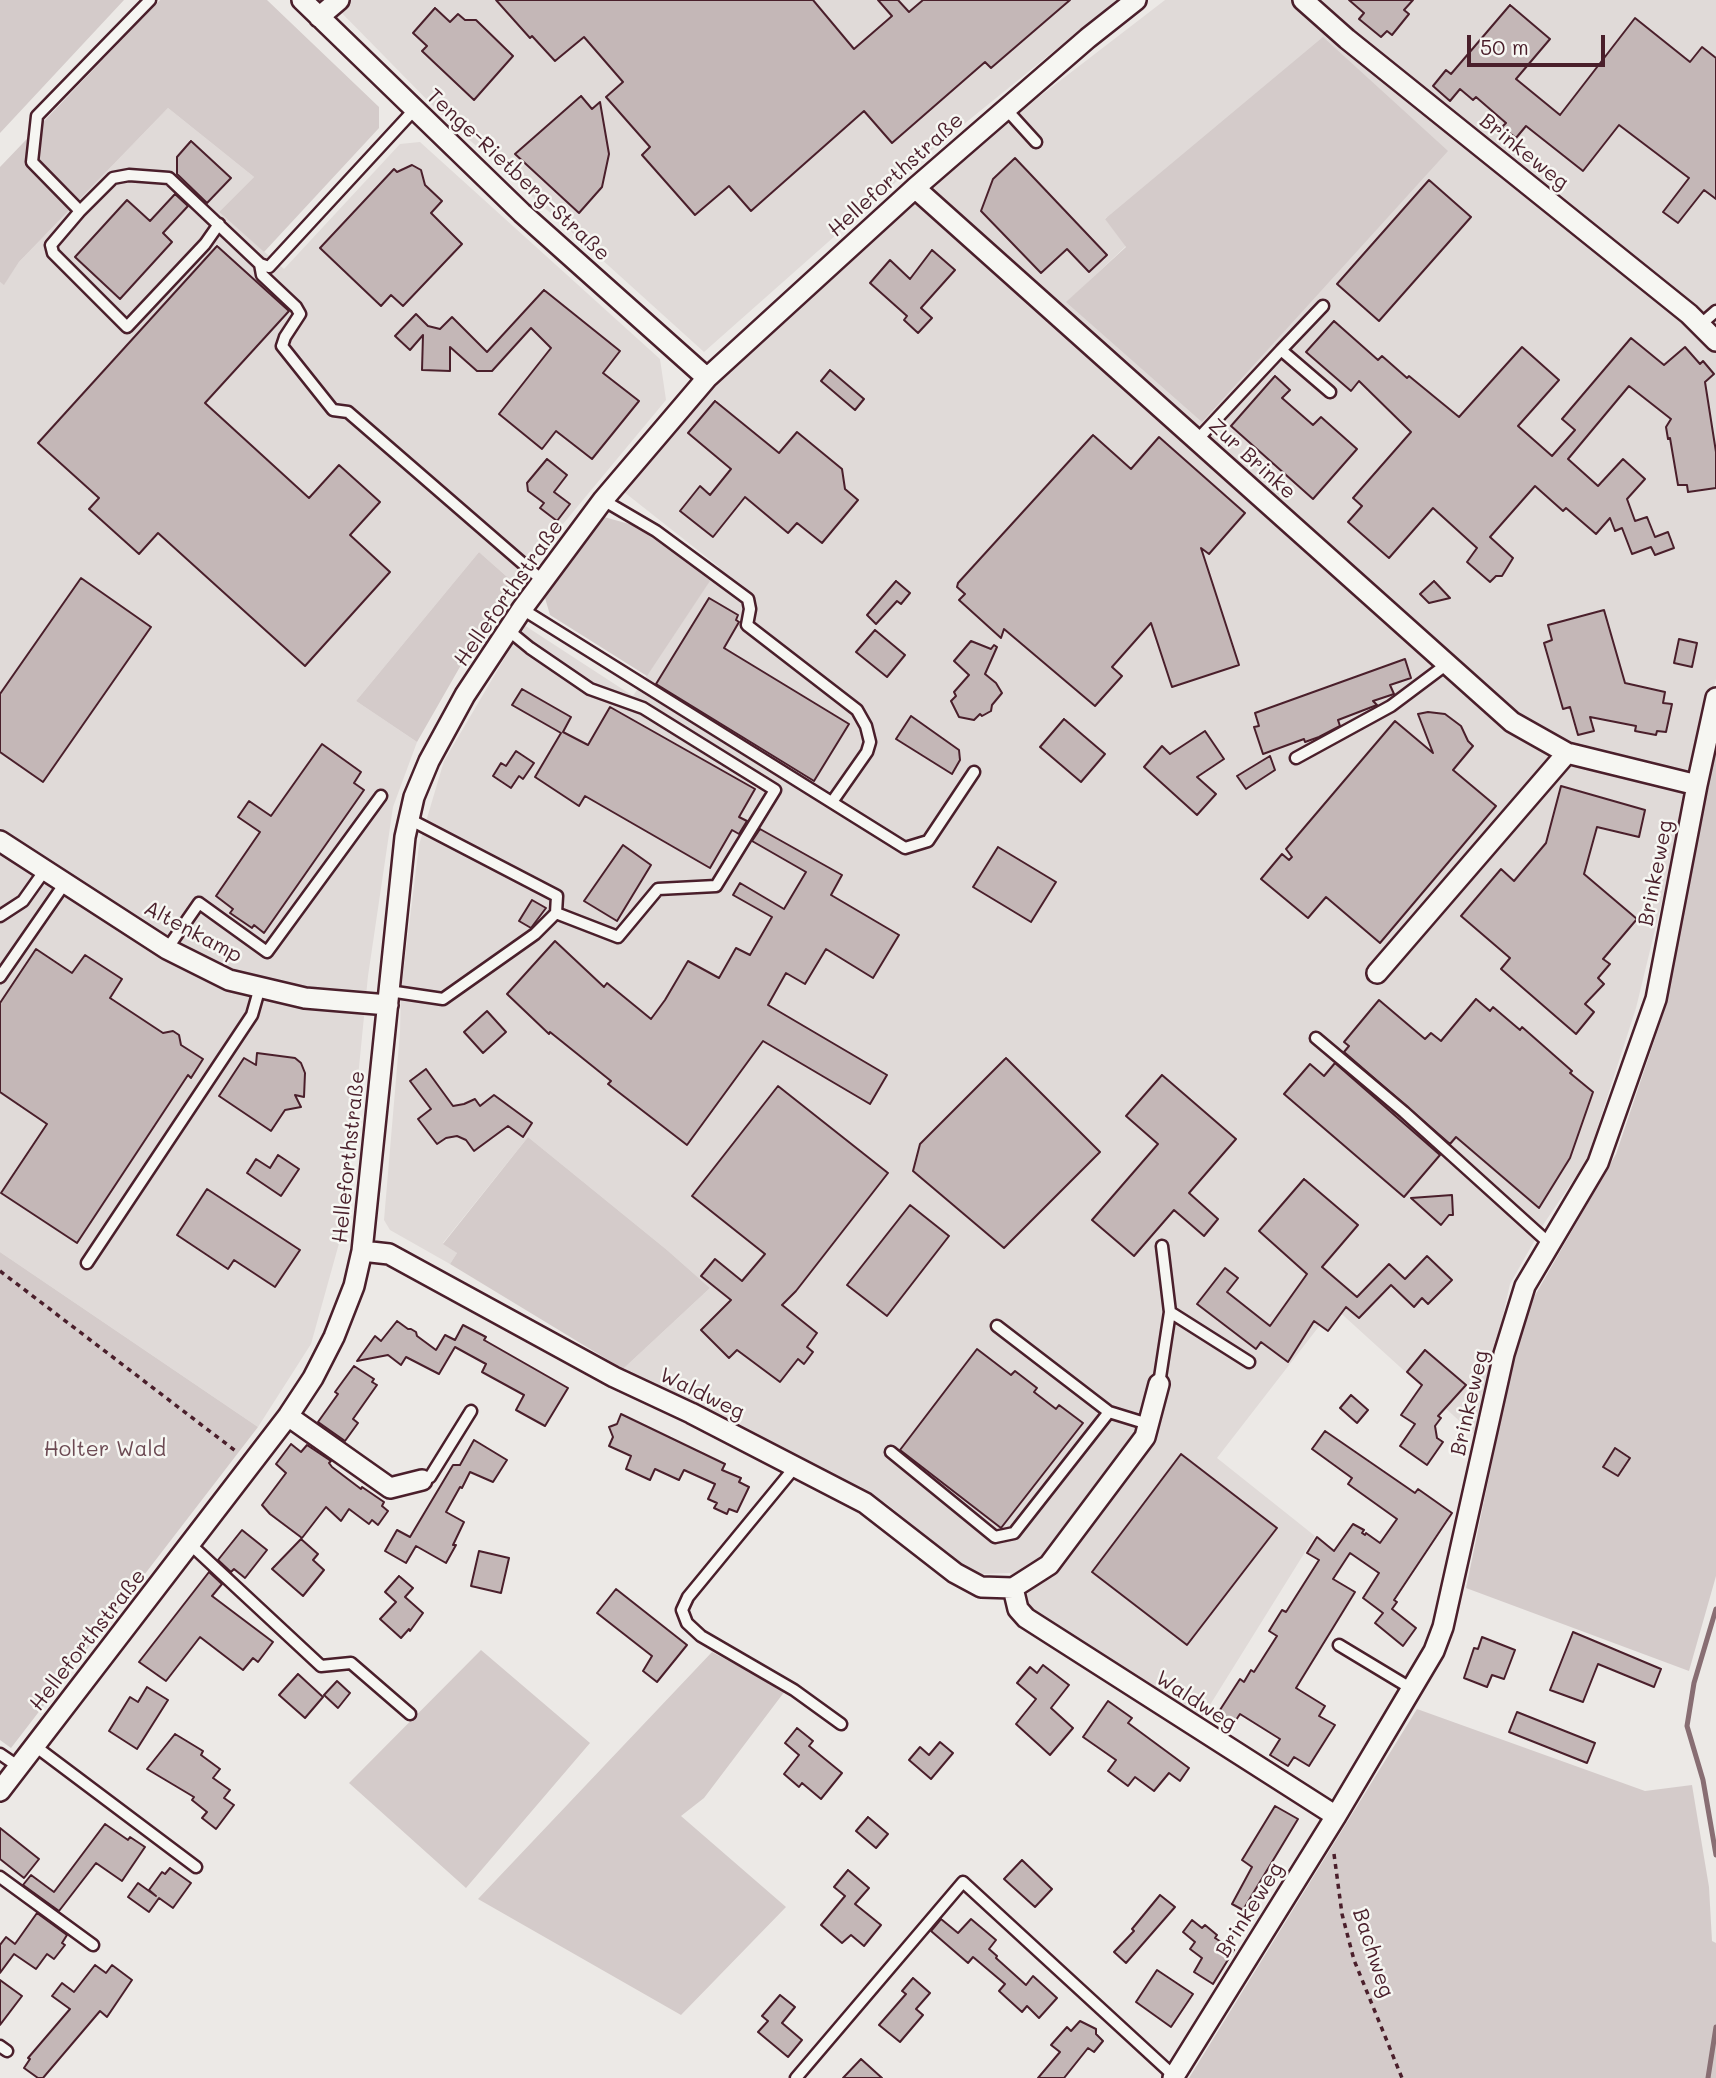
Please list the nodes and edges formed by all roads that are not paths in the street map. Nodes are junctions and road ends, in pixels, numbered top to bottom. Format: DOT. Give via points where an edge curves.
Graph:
graph roads {
  1 [pos="150,0"];
  2 [pos="302,0"];
  3 [pos="339,0"];
  4 [pos="1136,0"];
  5 [pos="1303,0"];
  6 [pos="318,17"];
  7 [pos="1006,108"];
  8 [pos="414,110"];
  9 [pos="1036,142"];
  10 [pos="915,188"];
  11 [pos="80,211"];
  12 [pos="219,224"];
  13 [pos="260,264"];
  14 [pos="1323,306"];
  15 [pos="1716,311"];
  16 [pos="1700,325"];
  17 [pos="1716,341"];
  18 [pos="1281,350"];
  19 [pos="707,377"];
  20 [pos="1330,392"];
  21 [pos="1197,440"];
  22 [pos="603,500"];
  23 [pos="543,581"];
  24 [pos="522,609"];
  25 [pos="508,630"];
  26 [pos="1447,664"];
  27 [pos="1716,698"];
  28 [pos="1567,753"];
  29 [pos="1296,758"];
  30 [pos="974,772"];
  31 [pos="1697,785"];
  32 [pos="381,796"];
  33 [pos="832,802"];
  34 [pos="409,819"];
  35 [pos="0,841"];
  36 [pos="45,870"];
  37 [pos="65,883"];
  38 [pos="556,914"];
  39 [pos="0,916"];
  40 [pos="167,949"];
  41 [pos="1377,972"];
  42 [pos="0,977"];
  43 [pos="260,987"];
  44 [pos="388,998"];
  45 [pos="1316,1038"];
  46 [pos="1550,1244"];
  47 [pos="1162,1245"];
  48 [pos="362,1251"];
  49 [pos="87,1264"];
  50 [pos="1170,1312"];
  51 [pos="997,1326"];
  52 [pos="1249,1362"];
  53 [pos="1158,1384"];
  54 [pos="471,1411"];
  55 [pos="1110,1412"];
  56 [pos="288,1416"];
  57 [pos="1148,1424"];
  58 [pos="891,1452"];
  59 [pos="796,1466"];
  60 [pos="422,1480"];
  61 [pos="191,1545"];
  62 [pos="1013,1588"];
  63 [pos="1339,1645"];
  64 [pos="1412,1689"];
  65 [pos="410,1714"];
  66 [pos="841,1724"];
  67 [pos="35,1746"];
  68 [pos="0,1754"];
  69 [pos="19,1767"];
  70 [pos="0,1791"];
  71 [pos="1336,1816"];
  72 [pos="196,1867"];
  73 [pos="0,1877"];
  74 [pos="93,1945"];
  75 [pos="1173,2077"];
  76 [pos="796,2078"];
  1 -- 11 [label="lane" via="37,116 32,162"];
  2 -- 6 [label="street, Tenge-Rietberg-Straße"];
  3 -- 6 [label="street"];
  4 -- 7 [label="street, Helleforthstraße"];
  5 -- 16 [label="street, Brinkeweg"];
  6 -- 8 [label="street, Tenge-Rietberg-Straße"];
  7 -- 9 [label="lane"];
  7 -- 10 [label="street, Helleforthstraße"];
  8 -- 13 [label="lane" via="269,267"];
  8 -- 19 [label="street, Tenge-Rietberg-Straße"];
  10 -- 19 [label="street, Helleforthstraße"];
  10 -- 21 [label="street, Zur Brinke"];
  11 -- 12 [label="lane" via="113,178 153,176 169,178"];
  11 -- 12 [label="lane" via="51,245 53,253 127,327"];
  12 -- 13 [label="lane"];
  13 -- 23 [label="lane" via="262,275 300,314 282,346 333,410 348,412"];
  14 -- 18 [label="lane"];
  15 -- 16 [label="lane"];
  16 -- 17 [label="street, Brinkeweg"];
  18 -- 20 [label="lane"];
  18 -- 21 [label="lane"];
  19 -- 22 [label="street, Helleforthstraße"];
  21 -- 26 [label="street, Zur Brinke"];
  22 -- 23 [label="street, Helleforthstraße"];
  22 -- 33 [label="lane" via="656,531 748,599 747,625 857,710 870,742"];
  23 -- 24 [label="street, Helleforthstraße"];
  24 -- 25 [label="street, Helleforthstraße"];
  24 -- 33 [label="lane"];
  25 -- 34 [label="street, Helleforthstraße" via="429,761"];
  25 -- 38 [label="lane" via="590,689 643,708 775,790 716,886 658,890 618,936"];
  26 -- 28 [label="street, Zur Brinke" via="1512,722"];
  26 -- 29 [label="lane" via="1391,706"];
  27 -- 31 [label="street, Brinkeweg"];
  28 -- 31 [label="street, Zur Brinke"];
  28 -- 41 [label="street"];
  30 -- 33 [label="lane" via="928,841 905,848"];
  31 -- 46 [label="street, Brinkeweg" via="1656,999 1598,1163"];
  32 -- 40 [label="lane" via="267,952 199,903"];
  34 -- 38 [label="lane" via="557,896"];
  34 -- 44 [label="street, Helleforthstraße"];
  35 -- 36 [label="street, Altenkamp"];
  36 -- 37 [label="street, Altenkamp"];
  36 -- 39 [label="lane" via="23,901"];
  37 -- 40 [label="street, Altenkamp"];
  37 -- 42 [label="lane"];
  38 -- 44 [label="lane" via="443,999"];
  40 -- 43 [label="street, Altenkamp" via="229,980"];
  43 -- 44 [label="street, Altenkamp" via="305,998"];
  43 -- 49 [label="lane" via="252,1015"];
  44 -- 48 [label="street, Helleforthstraße"];
  45 -- 46 [label="lane"];
  46 -- 64 [label="street, Brinkeweg" via="1525,1286 1518,1308 1443,1627"];
  47 -- 50 [label="lane"];
  48 -- 56 [label="street, Helleforthstraße" via="334,1337"];
  48 -- 59 [label="street, Waldweg" via="389,1254 614,1377"];
  50 -- 52 [label="lane"];
  50 -- 53 [label="lane"];
  51 -- 55 [label="lane"];
  53 -- 57 [label="street"];
  54 -- 60 [label="lane" via="430,1477"];
  55 -- 57 [label="lane"];
  55 -- 58 [label="lane" via="1014,1534 995,1537"];
  56 -- 60 [label="street" via="390,1488"];
  56 -- 61 [label="street, Helleforthstraße"];
  57 -- 62 [label="street" via="1145,1437 1049,1565"];
  59 -- 62 [label="street, Waldweg" via="865,1503 956,1573 981,1587"];
  59 -- 66 [label="lane" via="682,1609 687,1623 701,1636 794,1690"];
  61 -- 65 [label="lane" via="321,1666 351,1663"];
  61 -- 67 [label="street, Helleforthstraße"];
  62 -- 71 [label="street, Waldweg" via="1018,1609 1026,1618"];
  63 -- 64 [label="lane"];
  64 -- 71 [label="street, Brinkeweg"];
  67 -- 69 [label="street, Helleforthstraße"];
  67 -- 72 [label="lane"];
  68 -- 69 [label="lane"];
  69 -- 70 [label="street, Helleforthstraße"];
  71 -- 75 [label="street, Brinkeweg"];
  73 -- 74 [label="lane"];
  75 -- 76 [label="lane" via="963,1882"];
}
